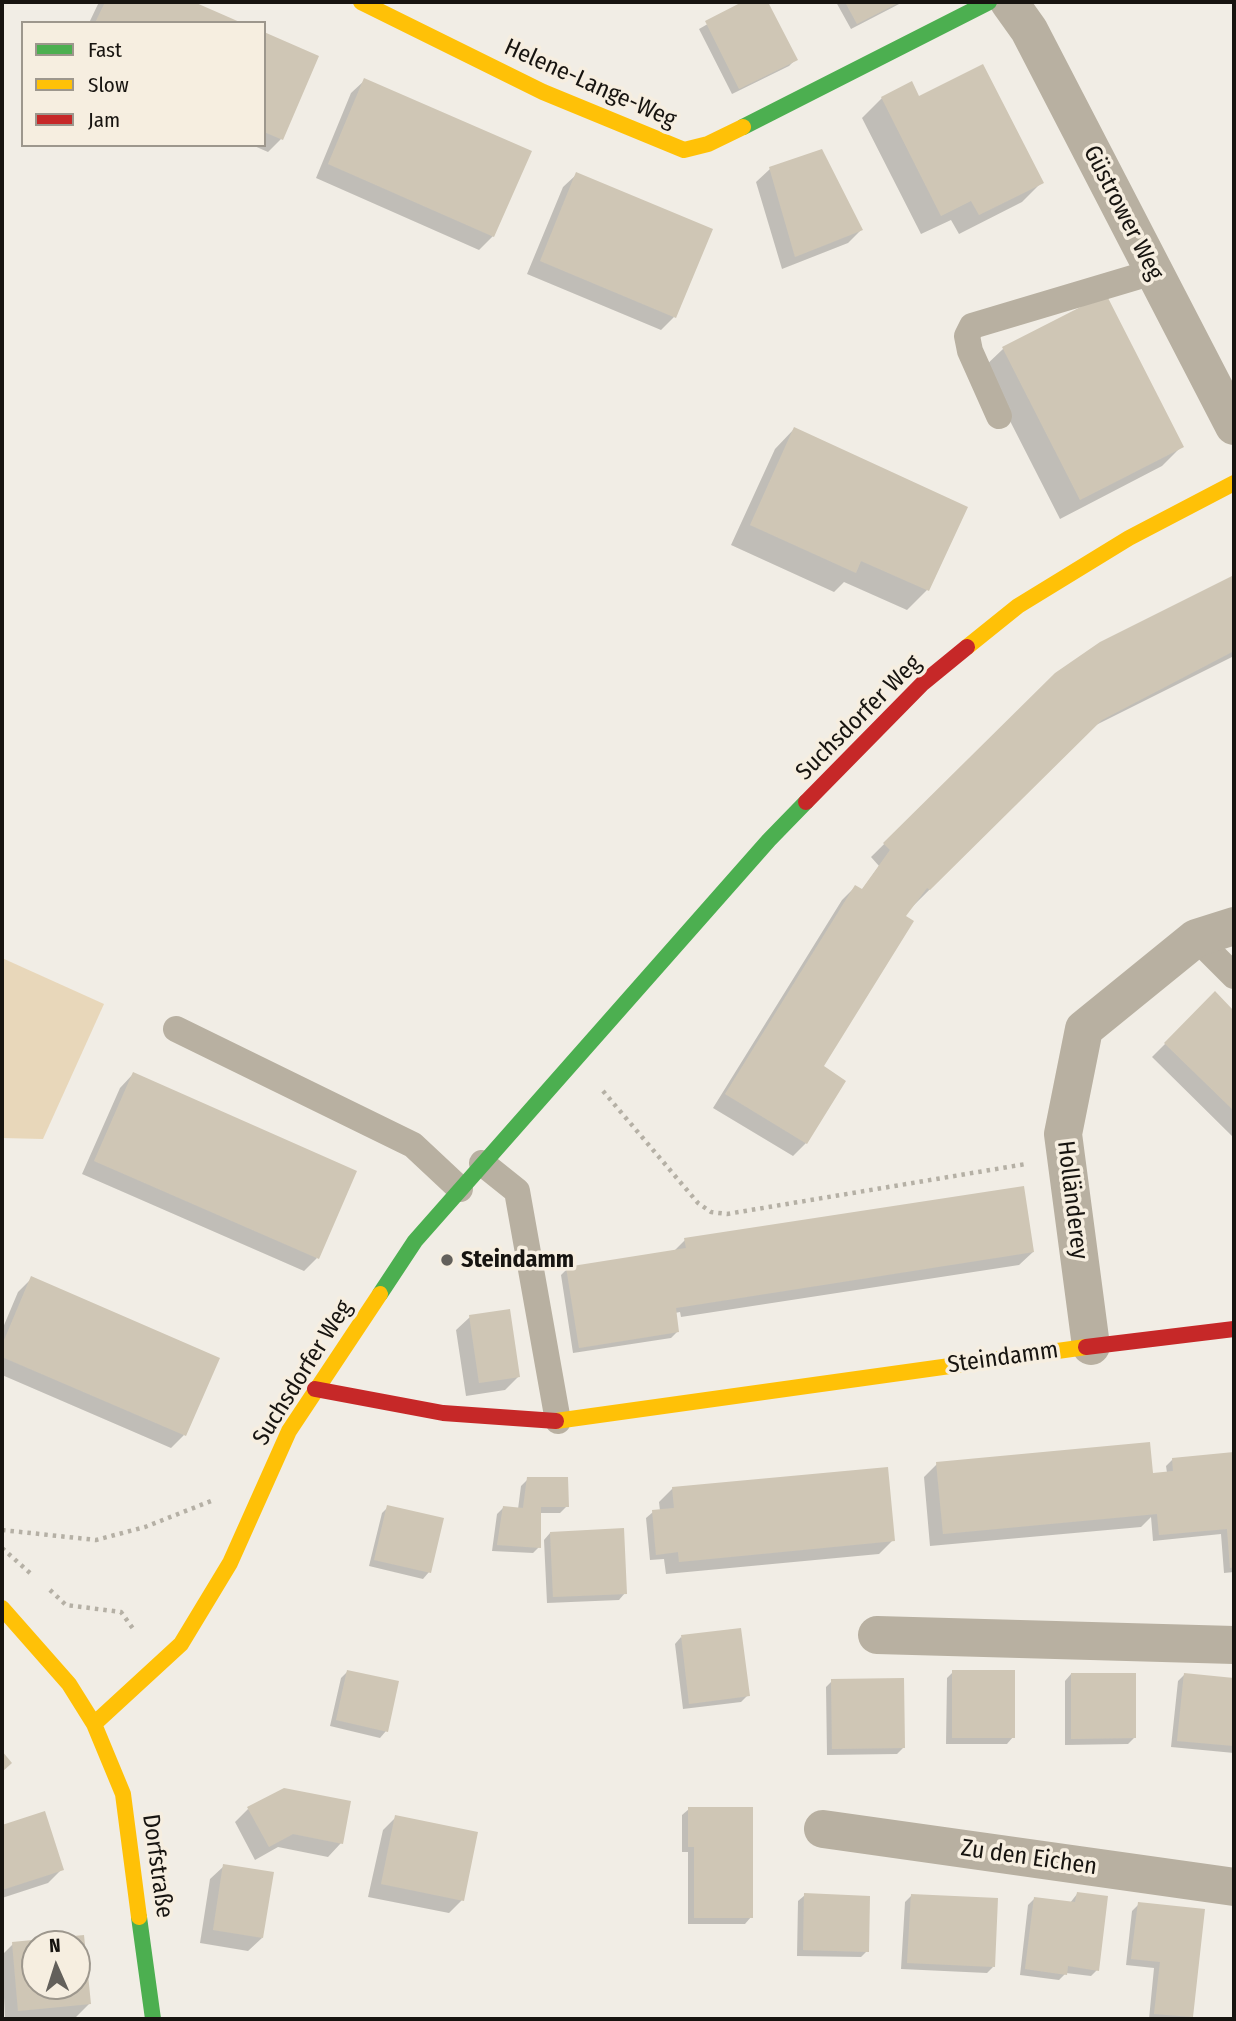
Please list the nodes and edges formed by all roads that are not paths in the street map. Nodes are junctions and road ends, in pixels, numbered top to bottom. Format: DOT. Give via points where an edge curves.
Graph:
graph roads {
  1 [pos="361,2"];
  2 [pos="989,2"];
  3 [pos="1009,2"];
  4 [pos="1153,272"];
  5 [pos="999,416"];
  6 [pos="1234,426"];
  7 [pos="1234,483"];
  8 [pos="1234,926"];
  9 [pos="1196,938"];
  10 [pos="1234,976"];
  11 [pos="176,1030"];
  12 [pos="482,1163"];
  13 [pos="460,1189"];
  14 [pos="1234,1329"];
  15 [pos="1091,1346"];
  16 [pos="315,1389"];
  17 [pos="558,1421"];
  18 [pos="2,1608"];
  19 [pos="877,1636"];
  20 [pos="1234,1645"];
  21 [pos="94,1724"];
  22 [pos="823,1829"];
  23 [pos="1234,1887"];
  24 [pos="153,2019"];
  1 -- 2 [label="street, Helene-Lange-Weg" via="543,92 684,150 709,144"];
  3 -- 4 [label="street, Güstrower Weg" via="1028,30"];
  4 -- 5 [label="lane" via="972,327 967,336 970,351"];
  4 -- 6 [label="street, Güstrower Weg"];
  7 -- 12 [label="street, Suchsdorfer Weg" via="1129,538 1018,606 923,682 769,840"];
  8 -- 9 [label="street, Holländerey"];
  9 -- 10 [label="lane"];
  9 -- 15 [label="street, Holländerey" via="1084,1029 1063,1133"];
  11 -- 13 [label="lane" via="413,1145"];
  12 -- 13 [label="street, Suchsdorfer Weg"];
  12 -- 17 [label="lane" via="517,1191"];
  13 -- 16 [label="street, Suchsdorfer Weg" via="415,1241"];
  14 -- 15 [label="street, Steindamm"];
  15 -- 17 [label="street, Steindamm"];
  16 -- 17 [label="street, Steindamm" via="443,1413"];
  16 -- 21 [label="street, Suchsdorfer Weg" via="289,1431 230,1563 181,1644"];
  18 -- 21 [label="street, Dorfstraße" via="69,1684"];
  19 -- 20 [label="street"];
  21 -- 24 [label="street, Dorfstraße" via="128,1816"];
  22 -- 23 [label="street, Zu den Eichen"];
}
